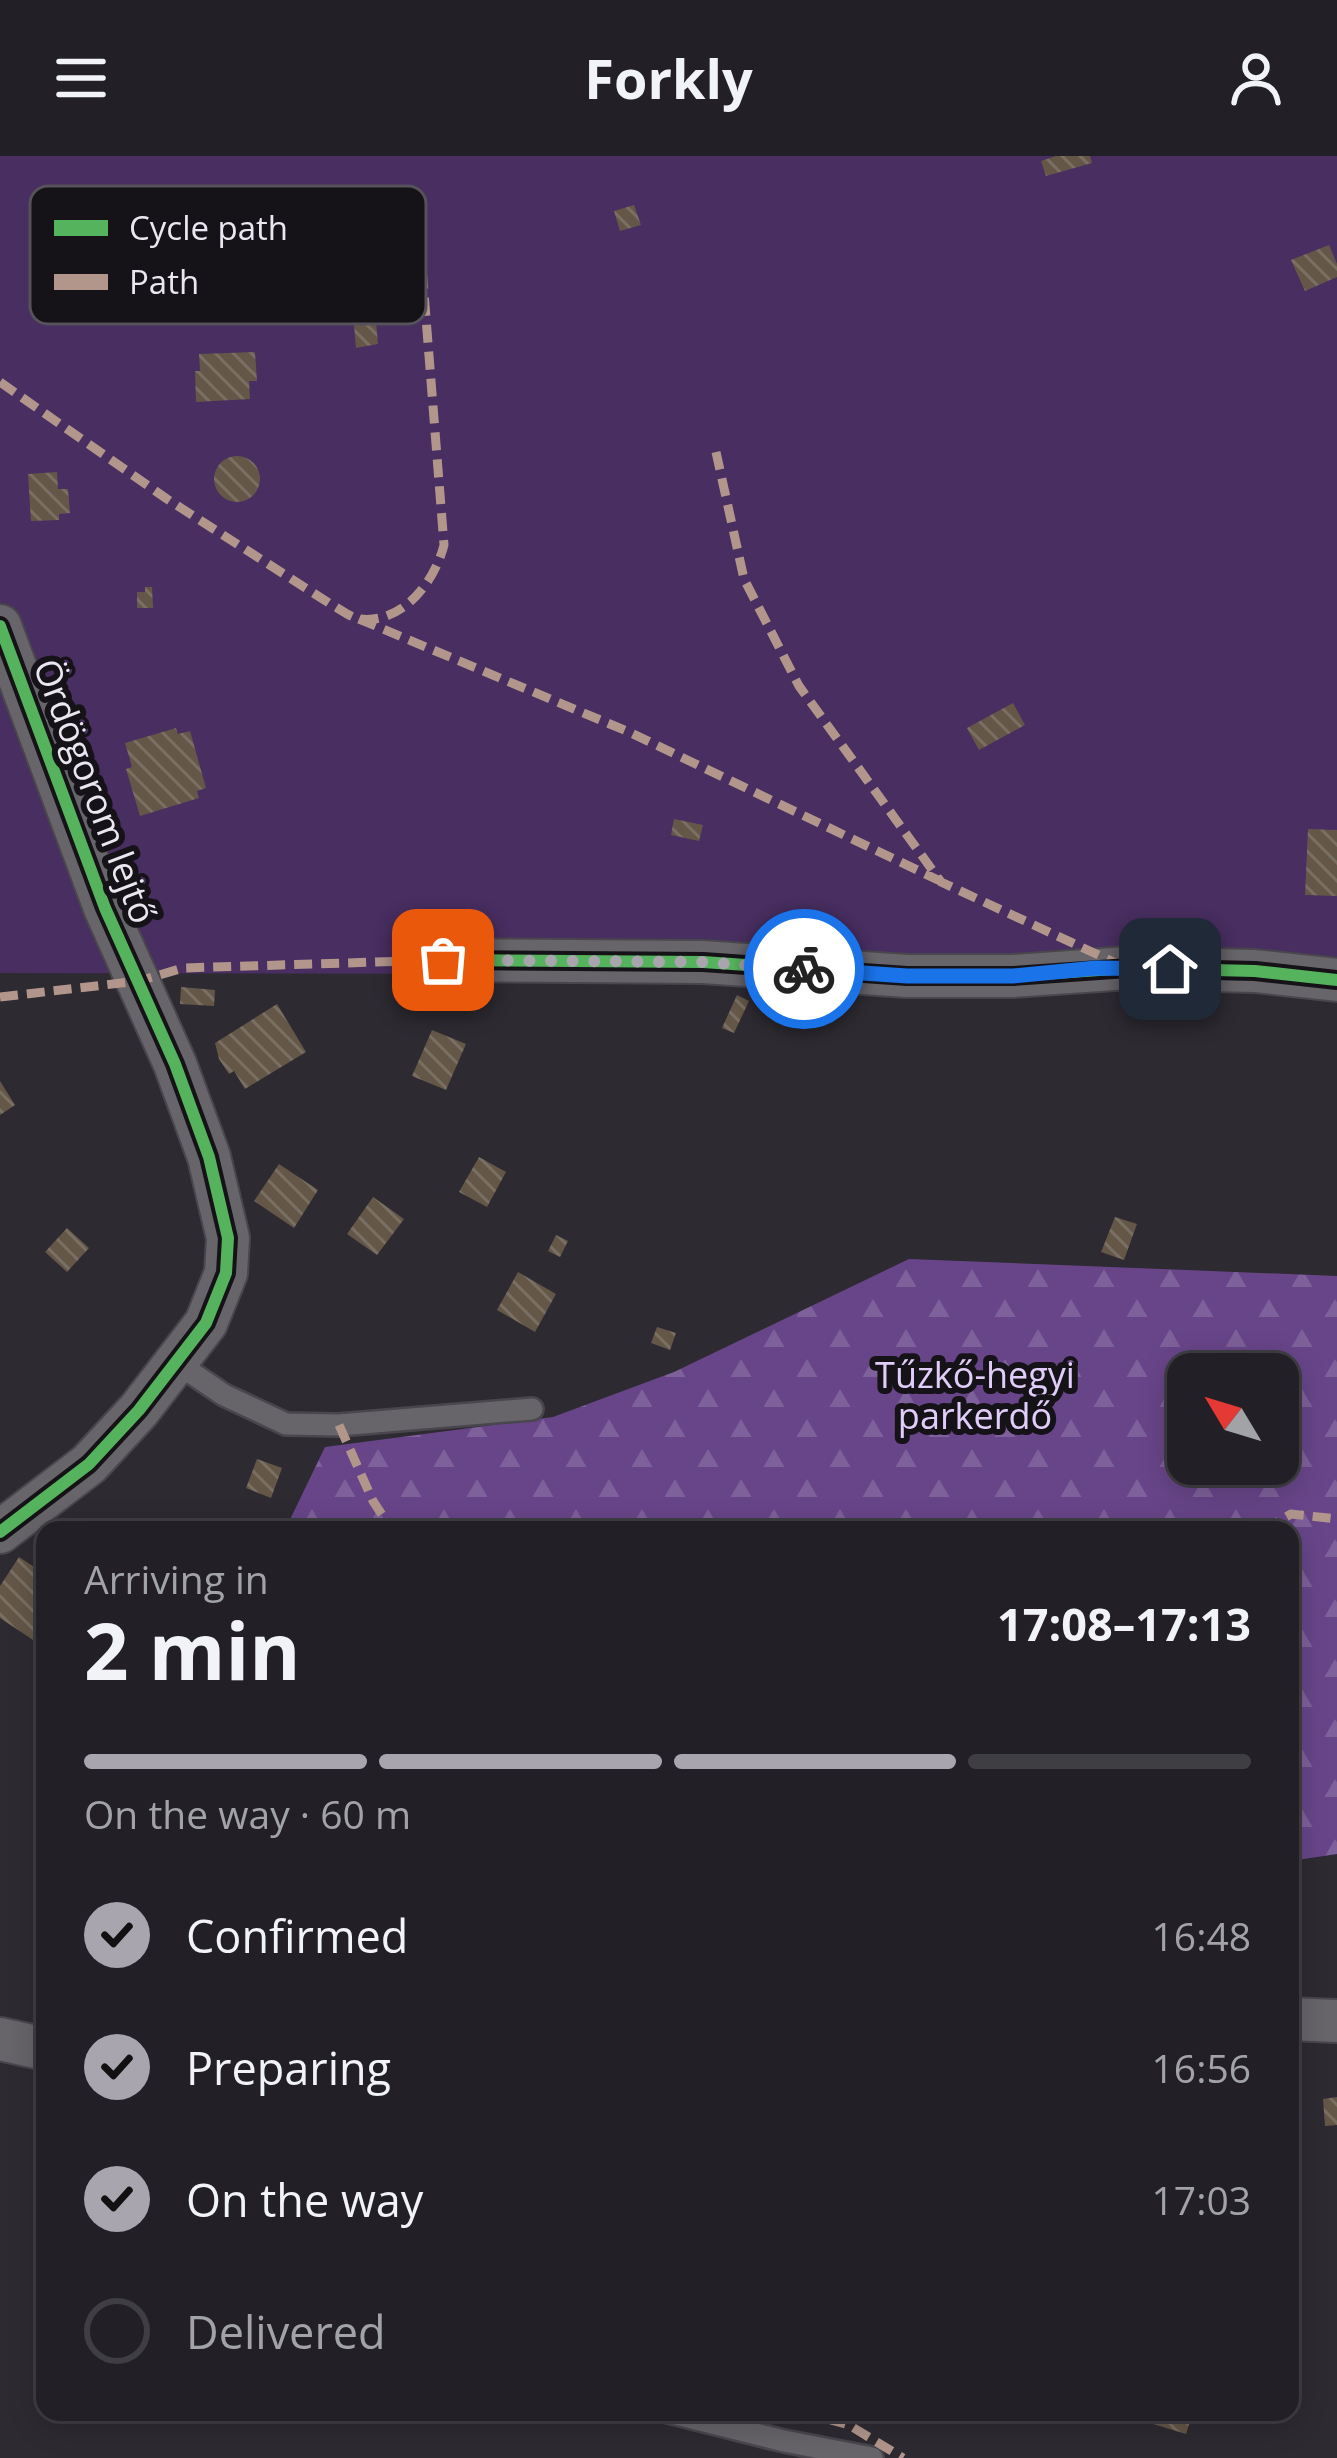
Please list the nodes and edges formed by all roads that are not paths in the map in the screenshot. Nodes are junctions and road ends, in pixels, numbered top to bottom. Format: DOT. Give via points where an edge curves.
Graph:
graph roads {
  1 [pos="0,626"];
  2 [pos="12,688"];
  3 [pos="443,960"];
  4 [pos="1337,980"];
  5 [pos="174,1361"];
  6 [pos="532,1409"];
  7 [pos="0,1532"];
  8 [pos="1299,2019"];
  9 [pos="1337,2021"];
  10 [pos="0,2039"];
  11 [pos="36,2047"];
  12 [pos="704,2421"];
  13 [pos="872,2458"];
  1 -- 2 [label="street, Ördögorom lejtő"];
  2 -- 5 [label="street, Ördögorom lejtő" via="209,1157 228,1238 226,1273 206,1323"];
  3 -- 4 [label="street" via="703,962 907,976 1213,970"];
  5 -- 6 [label="lane" via="286,1424"];
  5 -- 7 [label="street, Ördögorom lejtő" via="89,1463"];
  8 -- 9 [label="street"];
  10 -- 11 [label="street"];
  12 -- 13 [label="lane"];
}
